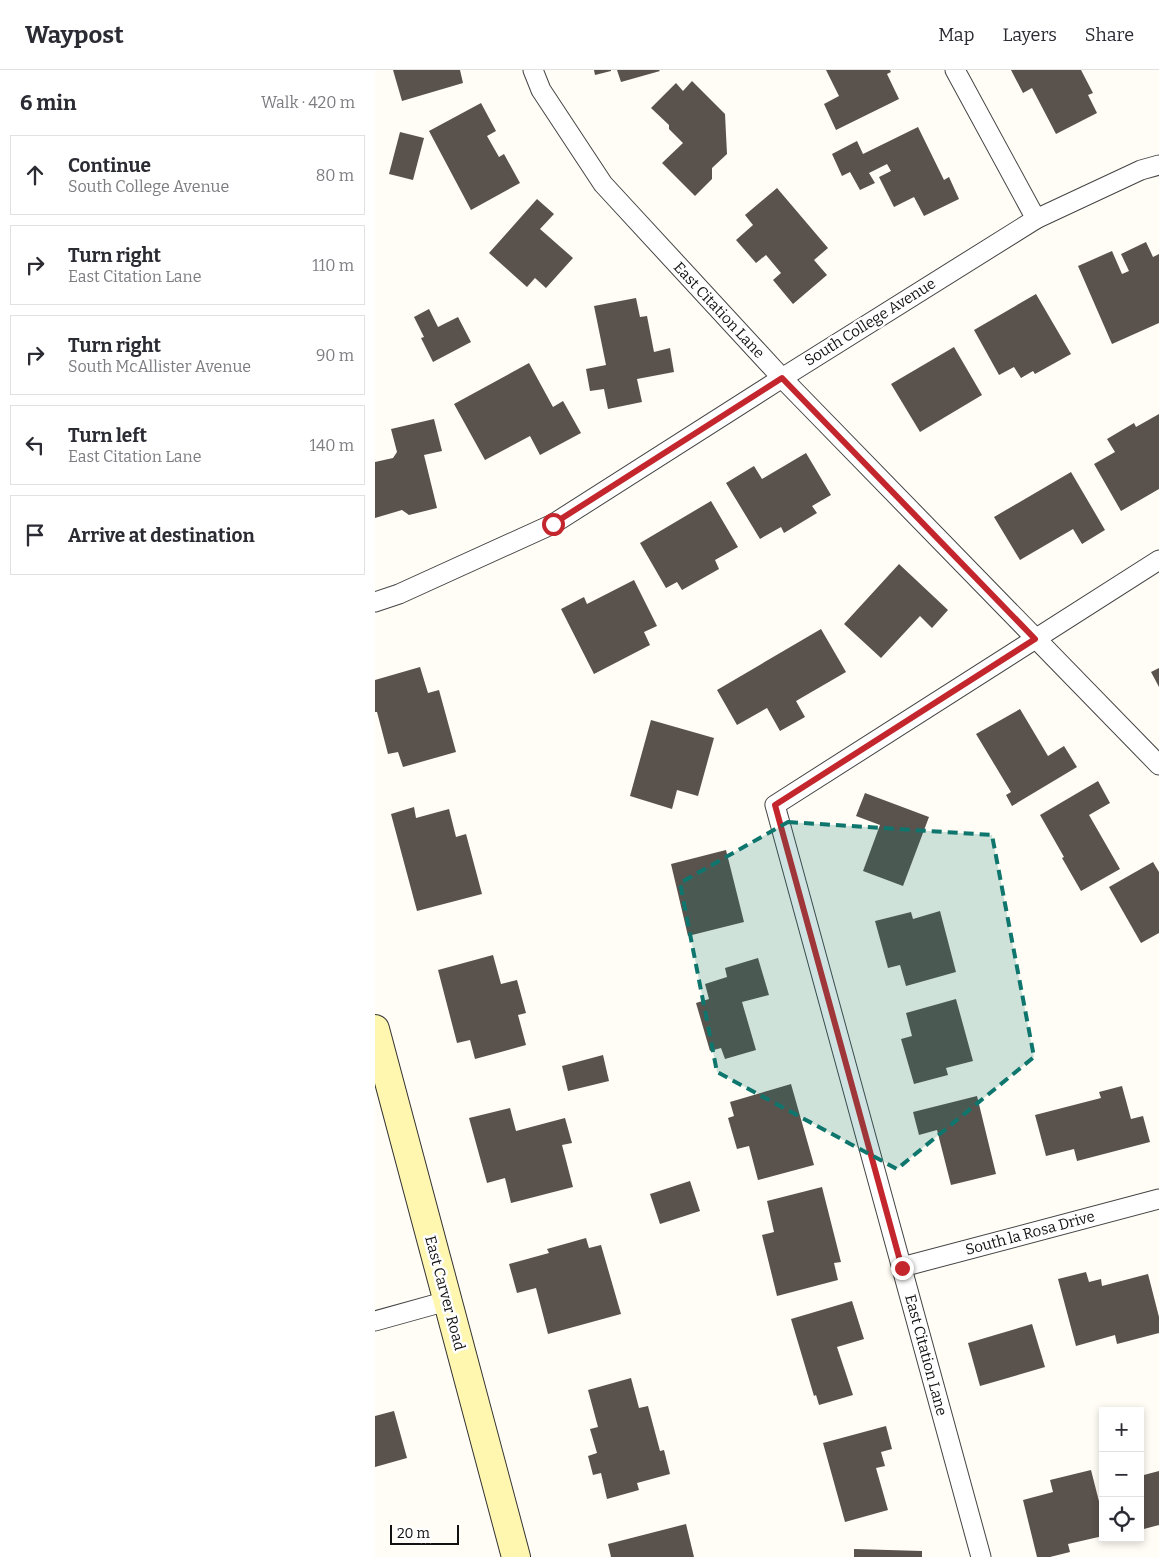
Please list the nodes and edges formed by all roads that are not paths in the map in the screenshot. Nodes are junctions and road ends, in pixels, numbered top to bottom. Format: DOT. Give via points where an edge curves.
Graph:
graph roads {
  1 [pos="533,70"];
  2 [pos="955,70"];
  3 [pos="1159,165"];
  4 [pos="1036,218"];
  5 [pos="782,378"];
  6 [pos="1159,560"];
  7 [pos="375,602"];
  8 [pos="1035,639"];
  9 [pos="1159,765"];
  10 [pos="375,1029"];
  11 [pos="1159,1198"];
  12 [pos="902,1268"];
  13 [pos="447,1301"];
  14 [pos="375,1321"];
  15 [pos="516,1557"];
  16 [pos="981,1557"];
  1 -- 5 [label="street, East Citation Lane" via="541,90 603,184"];
  2 -- 4 [label="street"];
  3 -- 4 [label="street, South College Avenue" via="1141,170"];
  4 -- 5 [label="street, South College Avenue"];
  5 -- 7 [label="street, South College Avenue" via="553,524"];
  5 -- 8 [label="street, East Citation Lane"];
  6 -- 8 [label="street"];
  8 -- 9 [label="street, East Citation Lane"];
  8 -- 12 [label="street, East Citation Lane" via="775,805"];
  10 -- 13 [label="street, East Carver Road"];
  11 -- 12 [label="street, South la Rosa Drive"];
  12 -- 16 [label="street, East Citation Lane"];
  13 -- 14 [label="street"];
  13 -- 15 [label="street, East Carver Road"];
}
